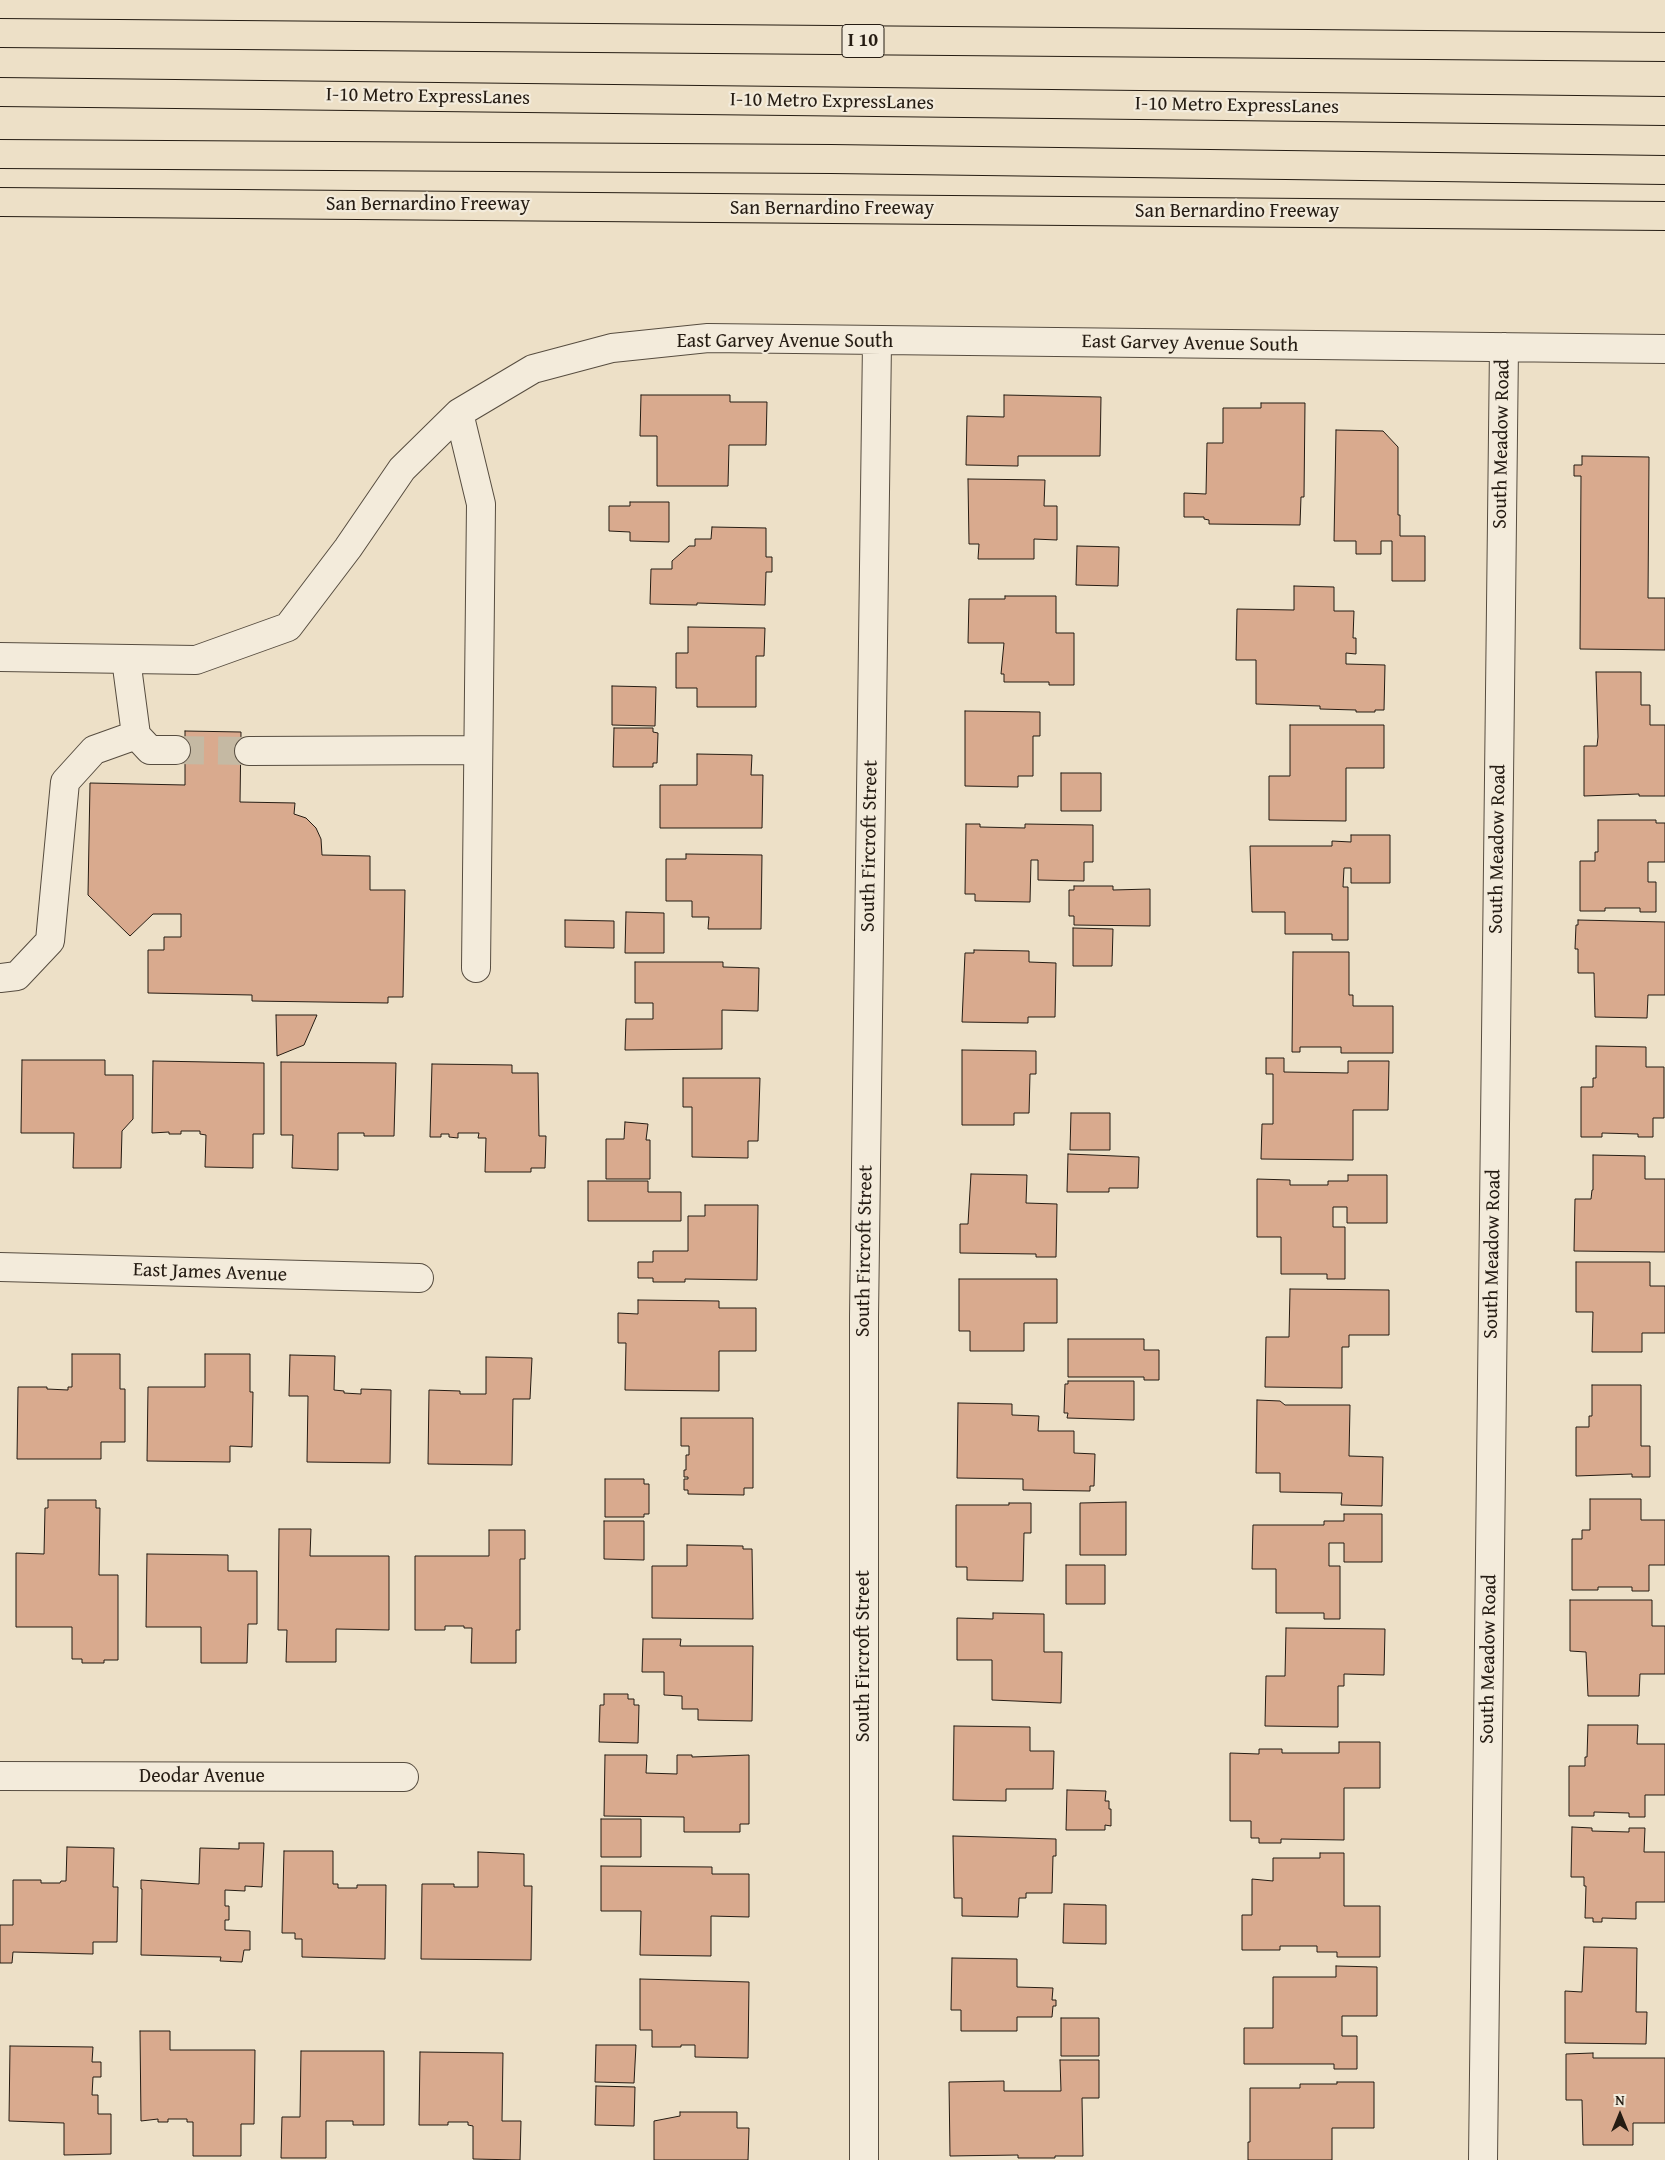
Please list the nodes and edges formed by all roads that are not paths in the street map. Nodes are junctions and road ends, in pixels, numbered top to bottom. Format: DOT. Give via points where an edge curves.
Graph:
graph roads {
  1 [pos="0,33"];
  2 [pos="1665,47"];
  3 [pos="0,92"];
  4 [pos="1665,111"];
  5 [pos="0,154"];
  6 [pos="1665,170"];
  7 [pos="0,202"];
  8 [pos="1665,216"];
  9 [pos="877,342"];
  10 [pos="1504,347"];
  11 [pos="1665,349"];
  12 [pos="459,413"];
  13 [pos="0,657"];
  14 [pos="126,659"];
  15 [pos="136,735"];
  16 [pos="176,750"];
  17 [pos="478,750"];
  18 [pos="249,751"];
  19 [pos="476,968"];
  20 [pos="0,978"];
  21 [pos="0,1267"];
  22 [pos="419,1278"];
  23 [pos="0,1776"];
  24 [pos="404,1777"];
  25 [pos="864,2160"];
  26 [pos="1483,2160"];
  1 -- 2 [label="highway, I 10"];
  3 -- 4 [label="highway, I-10 Metro ExpressLanes"];
  5 -- 6 [label="highway" via="861,159"];
  7 -- 8 [label="highway, San Bernardino Freeway"];
  9 -- 10 [label="street, East Garvey Avenue South"];
  9 -- 12 [label="street, East Garvey Avenue South" via="708,338 612,348 533,369"];
  9 -- 25 [label="street, South Fircroft Street" via="864,1316"];
  10 -- 11 [label="street, East Garvey Avenue South"];
  10 -- 26 [label="street, South Meadow Road"];
  12 -- 14 [label="street, East Garvey Avenue South" via="402,469 288,627 196,660"];
  12 -- 17 [label="street" via="481,504"];
  13 -- 14 [label="street, East Garvey Avenue South"];
  14 -- 15 [label="street"];
  15 -- 16 [label="street" via="150,750"];
  15 -- 20 [label="street" via="94,750 65,782 50,941 17,976"];
  17 -- 18 [label="street"];
  17 -- 19 [label="street"];
  21 -- 22 [label="street, East James Avenue"];
  23 -- 24 [label="street, Deodar Avenue"];
}
